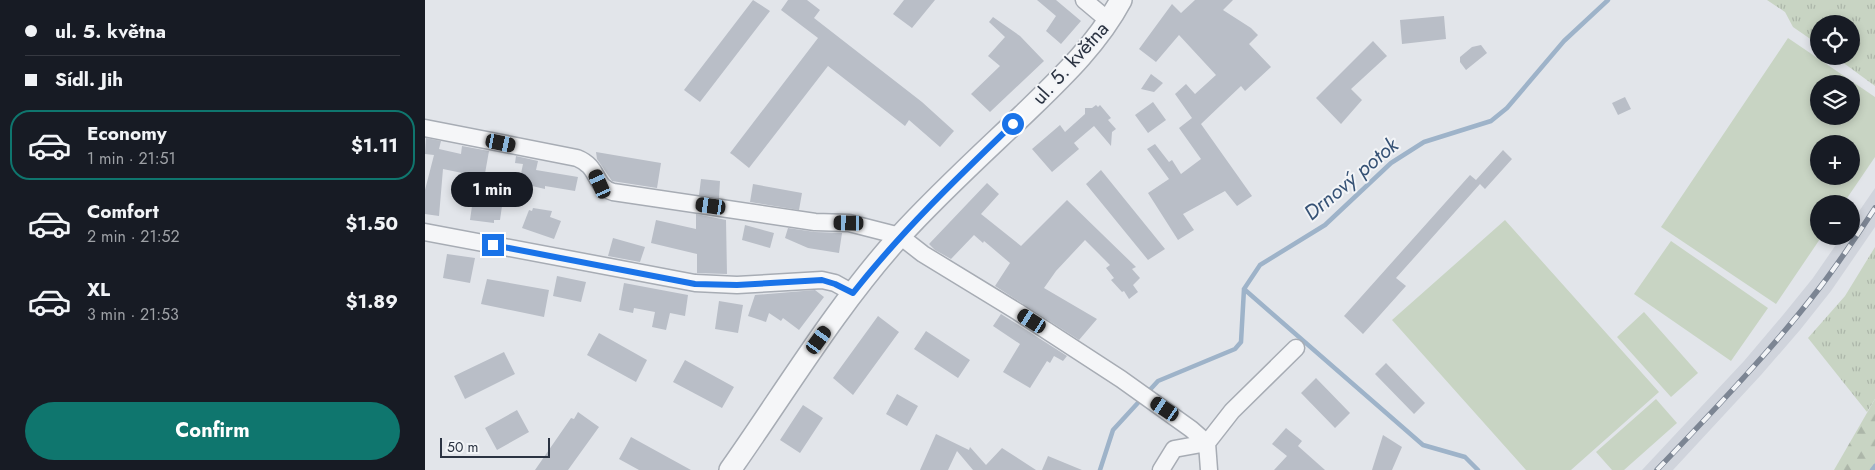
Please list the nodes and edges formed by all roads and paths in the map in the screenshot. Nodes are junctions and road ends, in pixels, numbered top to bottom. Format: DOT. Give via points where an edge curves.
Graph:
graph roads {
  1 [pos="1084,0"];
  2 [pos="1121,0"];
  3 [pos="1109,20"];
  4 [pos="425,128"];
  5 [pos="425,232"];
  6 [pos="900,236"];
  7 [pos="853,293"];
  8 [pos="1296,348"];
  9 [pos="1207,443"];
  10 [pos="730,470"];
  11 [pos="1161,470"];
  12 [pos="1209,470"];
  1 -- 3 [label="street"];
  2 -- 3 [label="street, ul. 5. května"];
  3 -- 6 [label="street, ul. 5. května" via="1072,67"];
  4 -- 6 [label="street" via="577,158 588,164 600,184 613,192 815,222 849,223"];
  5 -- 7 [label="street" via="695,284 822,280"];
  6 -- 7 [label="street, ul. 5. května"];
  6 -- 9 [label="street" via="923,254 1121,379"];
  7 -- 10 [label="street, ul. 5. května"];
  8 -- 9 [label="street" via="1233,411"];
  9 -- 11 [label="street" via="1174,449"];
  9 -- 12 [label="street"];
}
